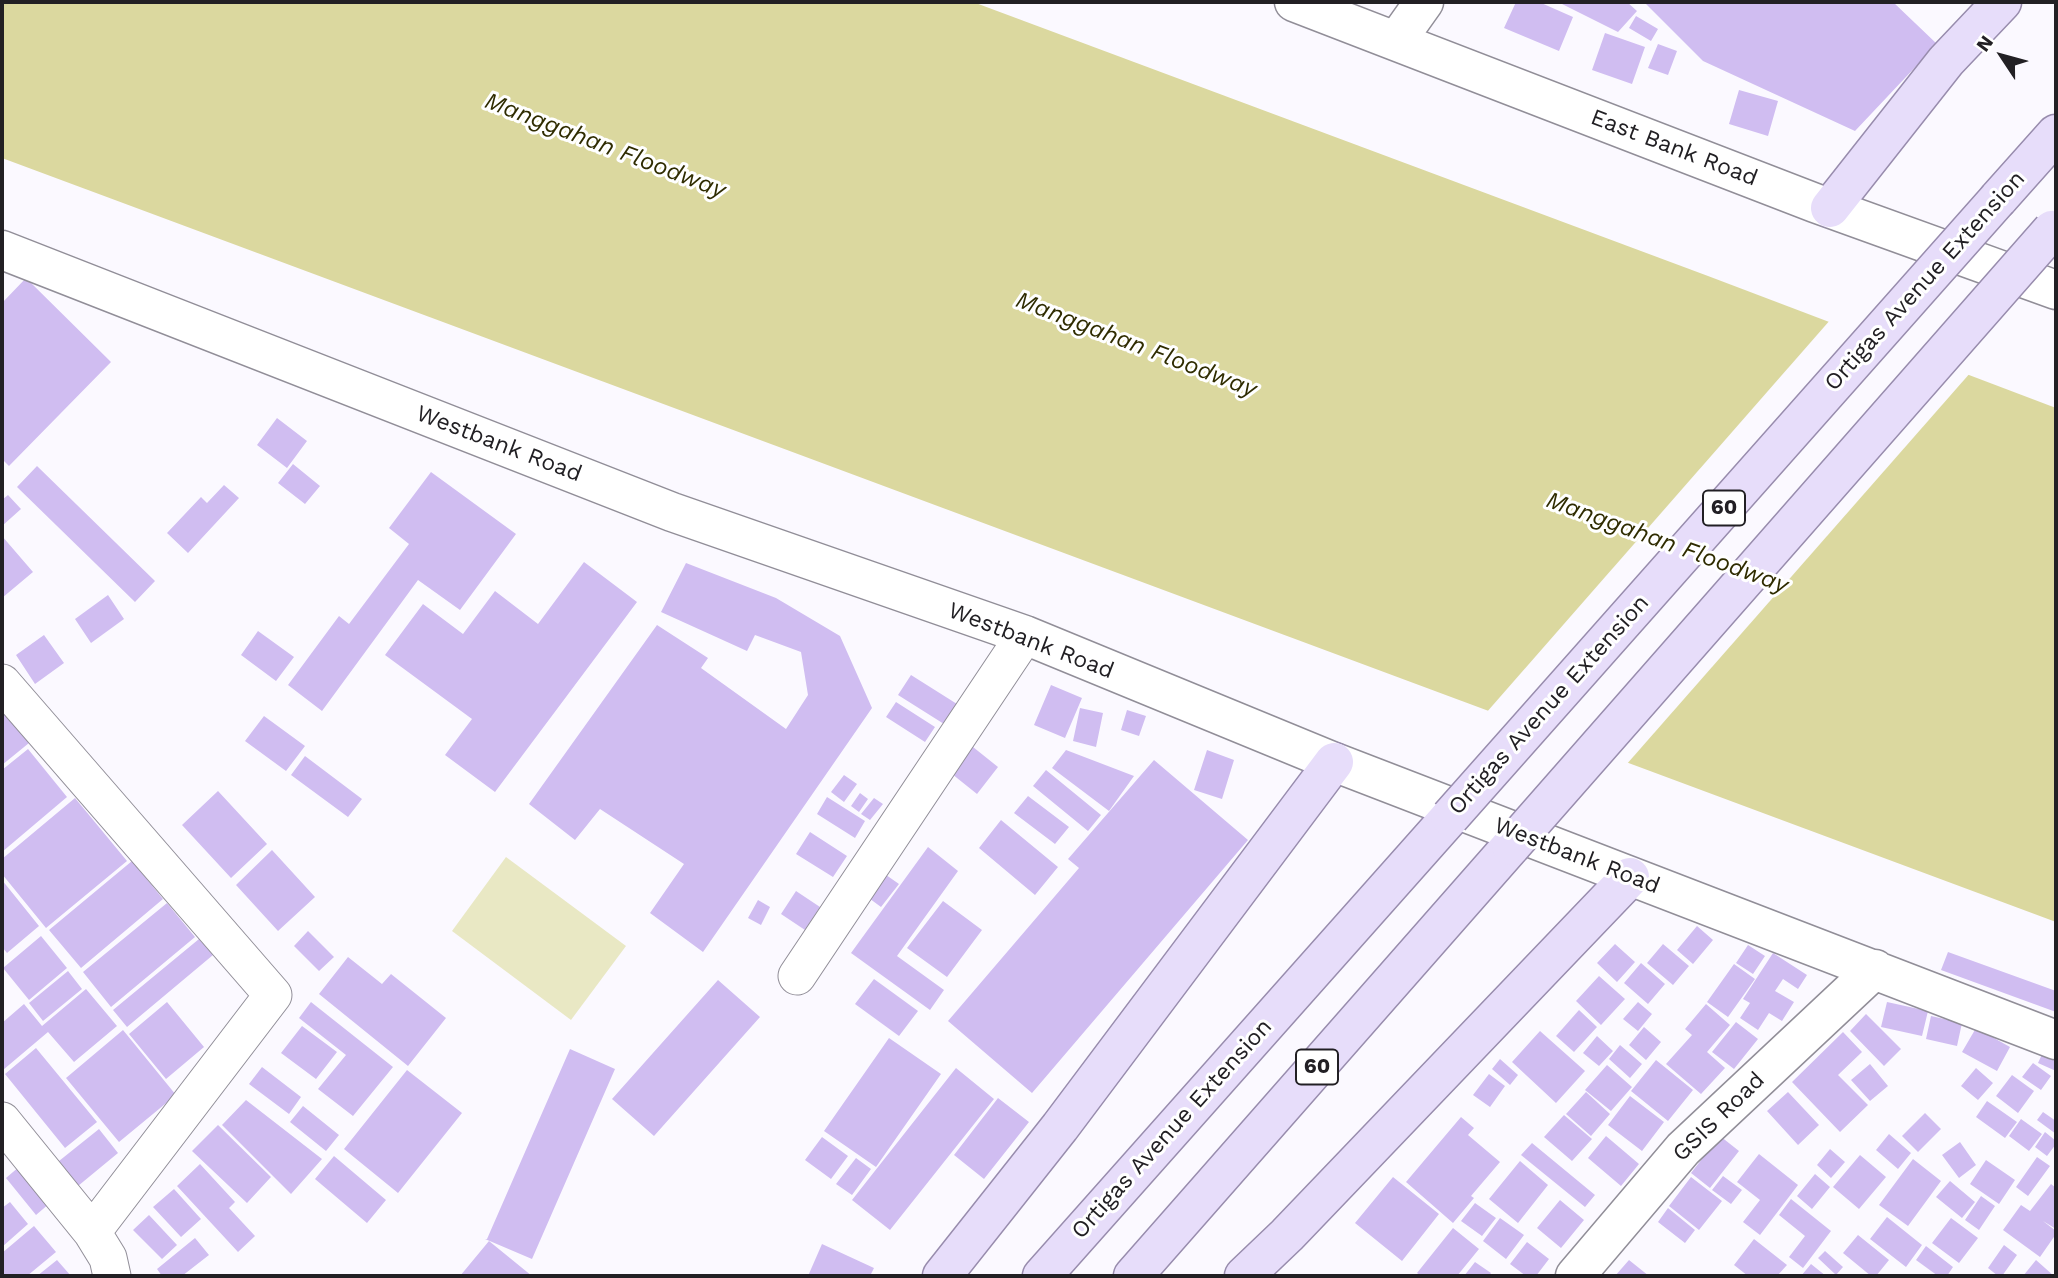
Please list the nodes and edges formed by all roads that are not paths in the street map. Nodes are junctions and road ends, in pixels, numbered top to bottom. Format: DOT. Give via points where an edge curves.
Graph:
graph roads {
  1 [pos="1294,2"];
  2 [pos="1424,2"];
  3 [pos="2002,2"];
  4 [pos="1397,40"];
  5 [pos="2056,134"];
  6 [pos="1830,208"];
  7 [pos="2054,228"];
  8 [pos="2,250"];
  9 [pos="2056,290"];
  10 [pos="1025,635"];
  11 [pos="2,683"];
  12 [pos="1334,762"];
  13 [pos="1630,877"];
  14 [pos="1875,970"];
  15 [pos="797,976"];
  16 [pos="2056,1040"];
  17 [pos="2,1121"];
  18 [pos="92,1232"];
  19 [pos="112,1276"];
  20 [pos="942,1276"];
  21 [pos="1042,1276"];
  22 [pos="1133,1276"];
  23 [pos="1244,1276"];
  24 [pos="1574,1276"];
  1 -- 4 [label="street, East Bank Road"];
  2 -- 4 [label="street"];
  3 -- 6 [label="main road" via="1947,61"];
  4 -- 6 [label="street, East Bank Road"];
  5 -- 21 [label="main road, Ortigas Avenue Extension / 60, bridge"];
  6 -- 9 [label="street, East Bank Road"];
  7 -- 22 [label="main road, 60, bridge"];
  8 -- 10 [label="street, Westbank Road" via="672,512"];
  10 -- 12 [label="street, Westbank Road"];
  10 -- 15 [label="street"];
  11 -- 18 [label="street" via="273,995"];
  12 -- 13 [label="street, Westbank Road"];
  12 -- 20 [label="main road"];
  13 -- 14 [label="street, Westbank Road"];
  13 -- 23 [label="main road"];
  14 -- 16 [label="street, Westbank Road"];
  14 -- 24 [label="street, GSIS Road" via="1683,1149"];
  17 -- 18 [label="street"];
  18 -- 19 [label="street" via="108,1258"];
}
